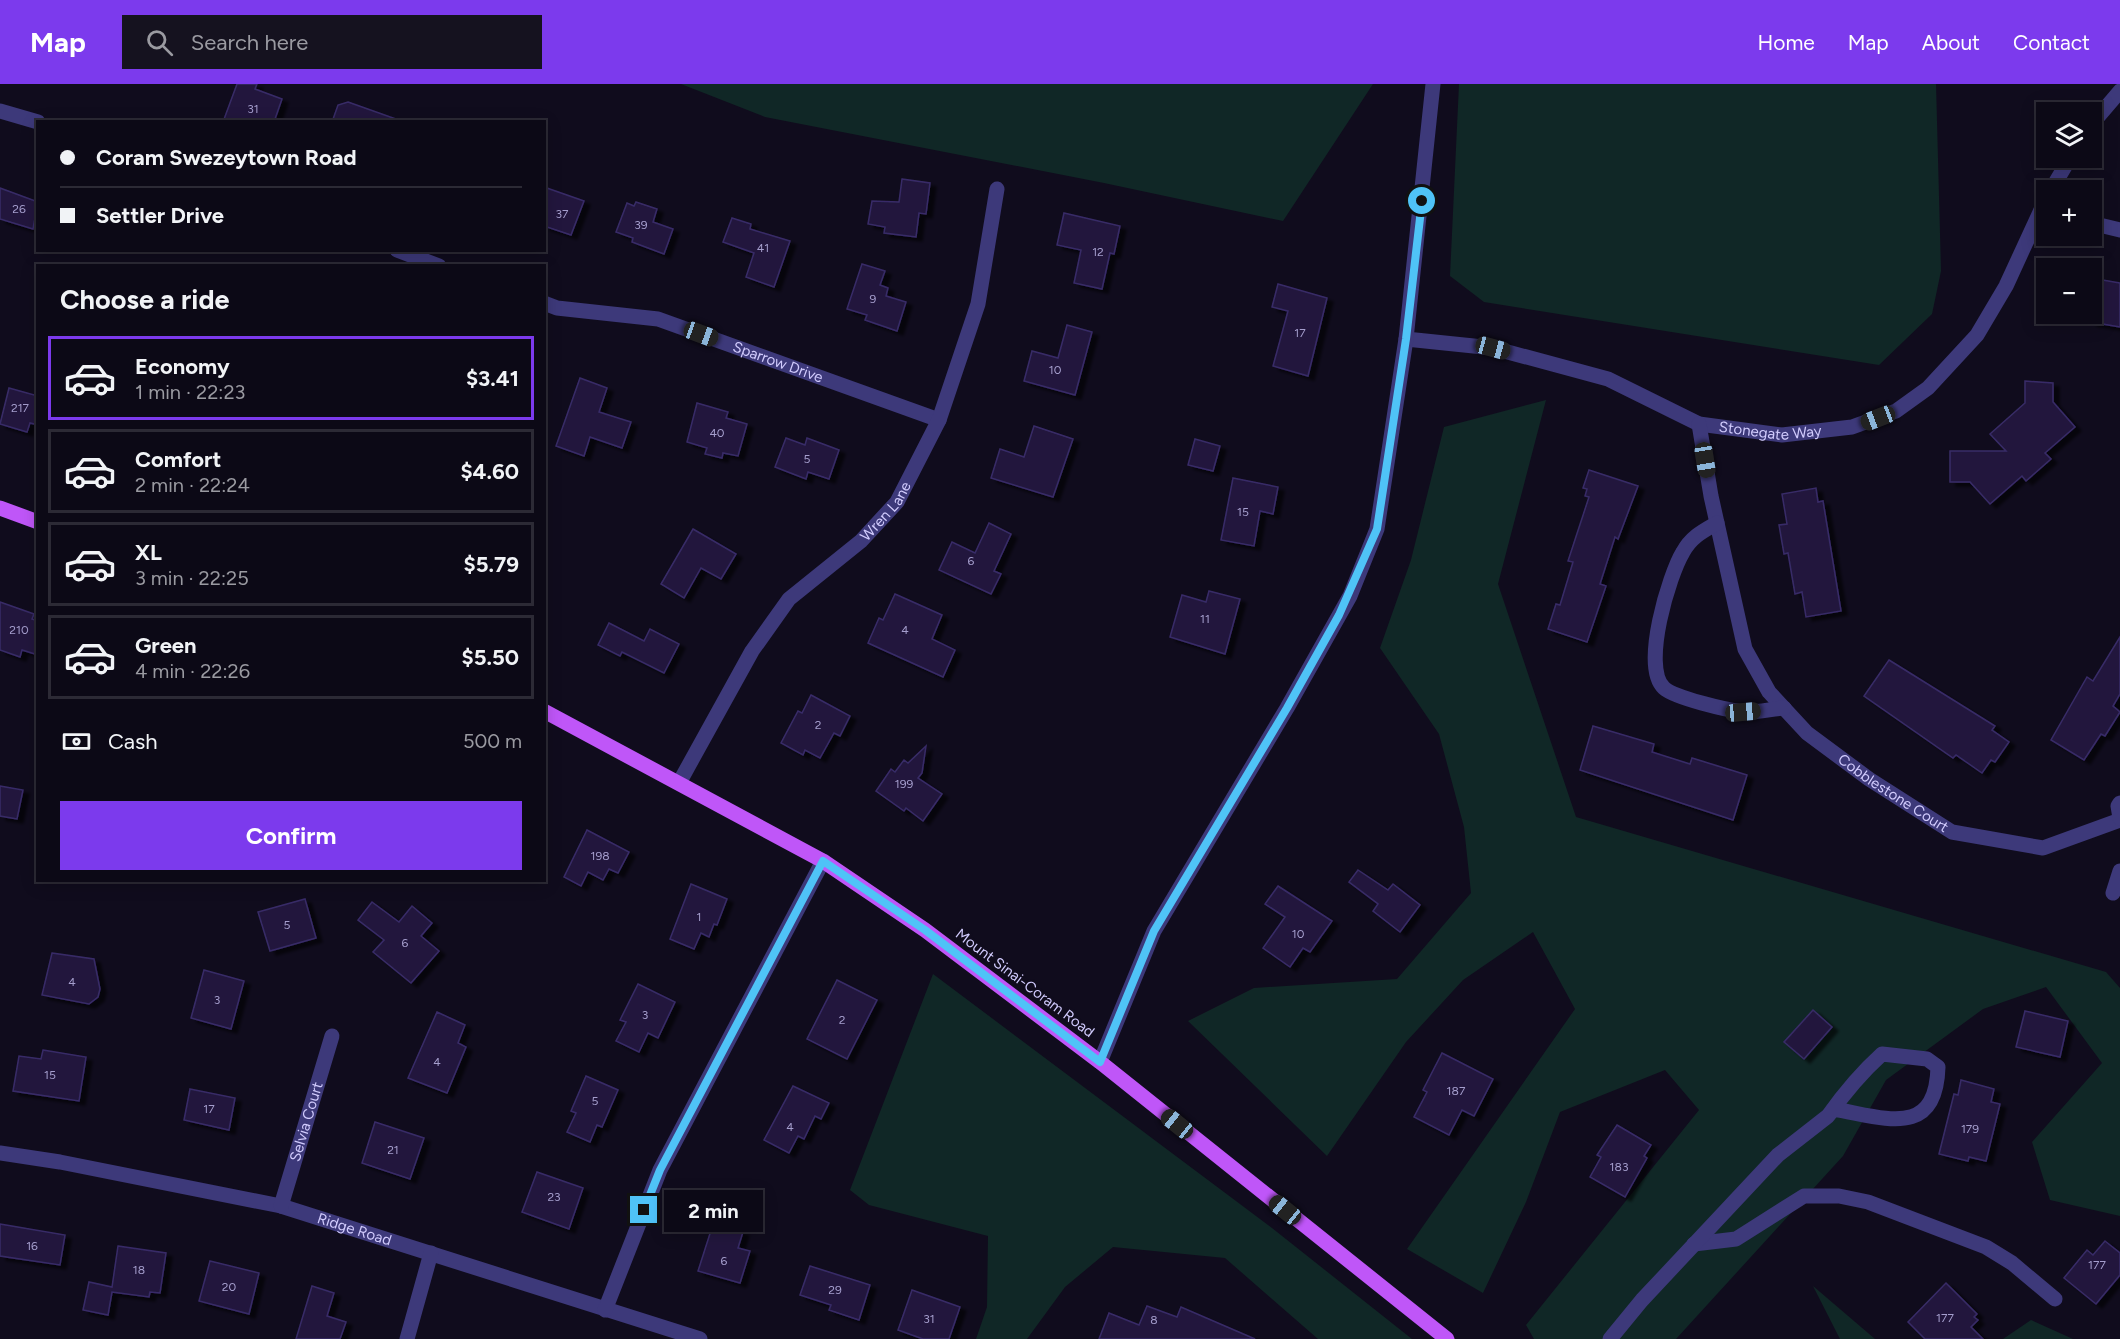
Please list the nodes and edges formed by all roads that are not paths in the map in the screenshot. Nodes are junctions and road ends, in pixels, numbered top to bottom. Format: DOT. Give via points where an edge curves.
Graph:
graph roads {
  1 [pos="1433,84"];
  2 [pos="2120,91"];
  3 [pos="0,111"];
  4 [pos="2102,112"];
  5 [pos="36,121"];
  6 [pos="997,189"];
  7 [pos="2036,224"];
  8 [pos="2102,226"];
  9 [pos="2120,230"];
  10 [pos="402,252"];
  11 [pos="434,264"];
  12 [pos="546,304"];
  13 [pos="1406,339"];
  14 [pos="939,420"];
  15 [pos="1699,424"];
  16 [pos="0,508"];
  17 [pos="36,521"];
  18 [pos="1717,523"];
  19 [pos="1784,708"];
  20 [pos="546,712"];
  21 [pos="680,783"];
  22 [pos="2120,803"];
  23 [pos="2120,819"];
  24 [pos="823,861"];
  25 [pos="2120,871"];
  26 [pos="2113,893"];
  27 [pos="332,1036"];
  28 [pos="1100,1062"];
  29 [pos="1833,1109"];
  30 [pos="0,1153"];
  31 [pos="281,1206"];
  32 [pos="1694,1244"];
  33 [pos="431,1253"];
  34 [pos="2055,1299"];
  35 [pos="605,1310"];
  36 [pos="407,1339"];
  37 [pos="700,1339"];
  38 [pos="1446,1339"];
  39 [pos="1610,1339"];
  1 -- 13 [label="street"];
  2 -- 4 [label="street"];
  3 -- 5 [label="street"];
  6 -- 14 [label="street, Wren Lane" via="978,304"];
  7 -- 15 [label="street, Stonegate Way" via="1977,336 1928,388 1896,411 1852,427 1782,435"];
  8 -- 9 [label="street"];
  10 -- 11 [label="street"];
  12 -- 14 [label="street, Sparrow Drive" via="658,319"];
  13 -- 15 [label="street, Stonegate Way" via="1493,348 1608,379"];
  13 -- 28 [label="street" via="1377,529 1350,596 1154,931"];
  14 -- 21 [label="street, Wren Lane" via="897,502 861,542 789,599 752,651"];
  15 -- 18 [label="street, Cobblestone Court"];
  16 -- 17 [label="main road"];
  18 -- 19 [label="street, Cobblestone Court" via="1745,649 1769,692"];
  18 -- 19 [label="street" via="1695,535 1671,577 1655,651 1657,678 1664,688 1681,696 1743,712"];
  19 -- 23 [label="street, Cobblestone Court" via="1807,733 1869,779 1952,832 2043,848"];
  20 -- 21 [label="main road, Mount Sinai-Coram Road"];
  21 -- 24 [label="main road, Mount Sinai-Coram Road"];
  22 -- 23 [label="street, Cobblestone Court"];
  24 -- 28 [label="main road, Mount Sinai-Coram Road" via="925,930"];
  24 -- 35 [label="street" via="660,1170"];
  25 -- 26 [label="street"];
  27 -- 31 [label="street, Selvia Court"];
  28 -- 38 [label="main road, Mount Sinai-Coram Road"];
  29 -- 29 [label="street" via="1852,1082 1882,1054 1927,1059 1938,1067 1938,1090 1927,1110 1905,1120"];
  29 -- 32 [label="street" via="1778,1155"];
  30 -- 31 [label="street, Ridge Road"];
  31 -- 33 [label="street, Ridge Road"];
  32 -- 34 [label="street" via="1736,1239 1804,1196 1839,1196 1868,1202 1986,1247"];
  32 -- 39 [label="street"];
  33 -- 35 [label="street, Ridge Road"];
  33 -- 36 [label="street"];
  35 -- 37 [label="street, Ridge Road"];
}
